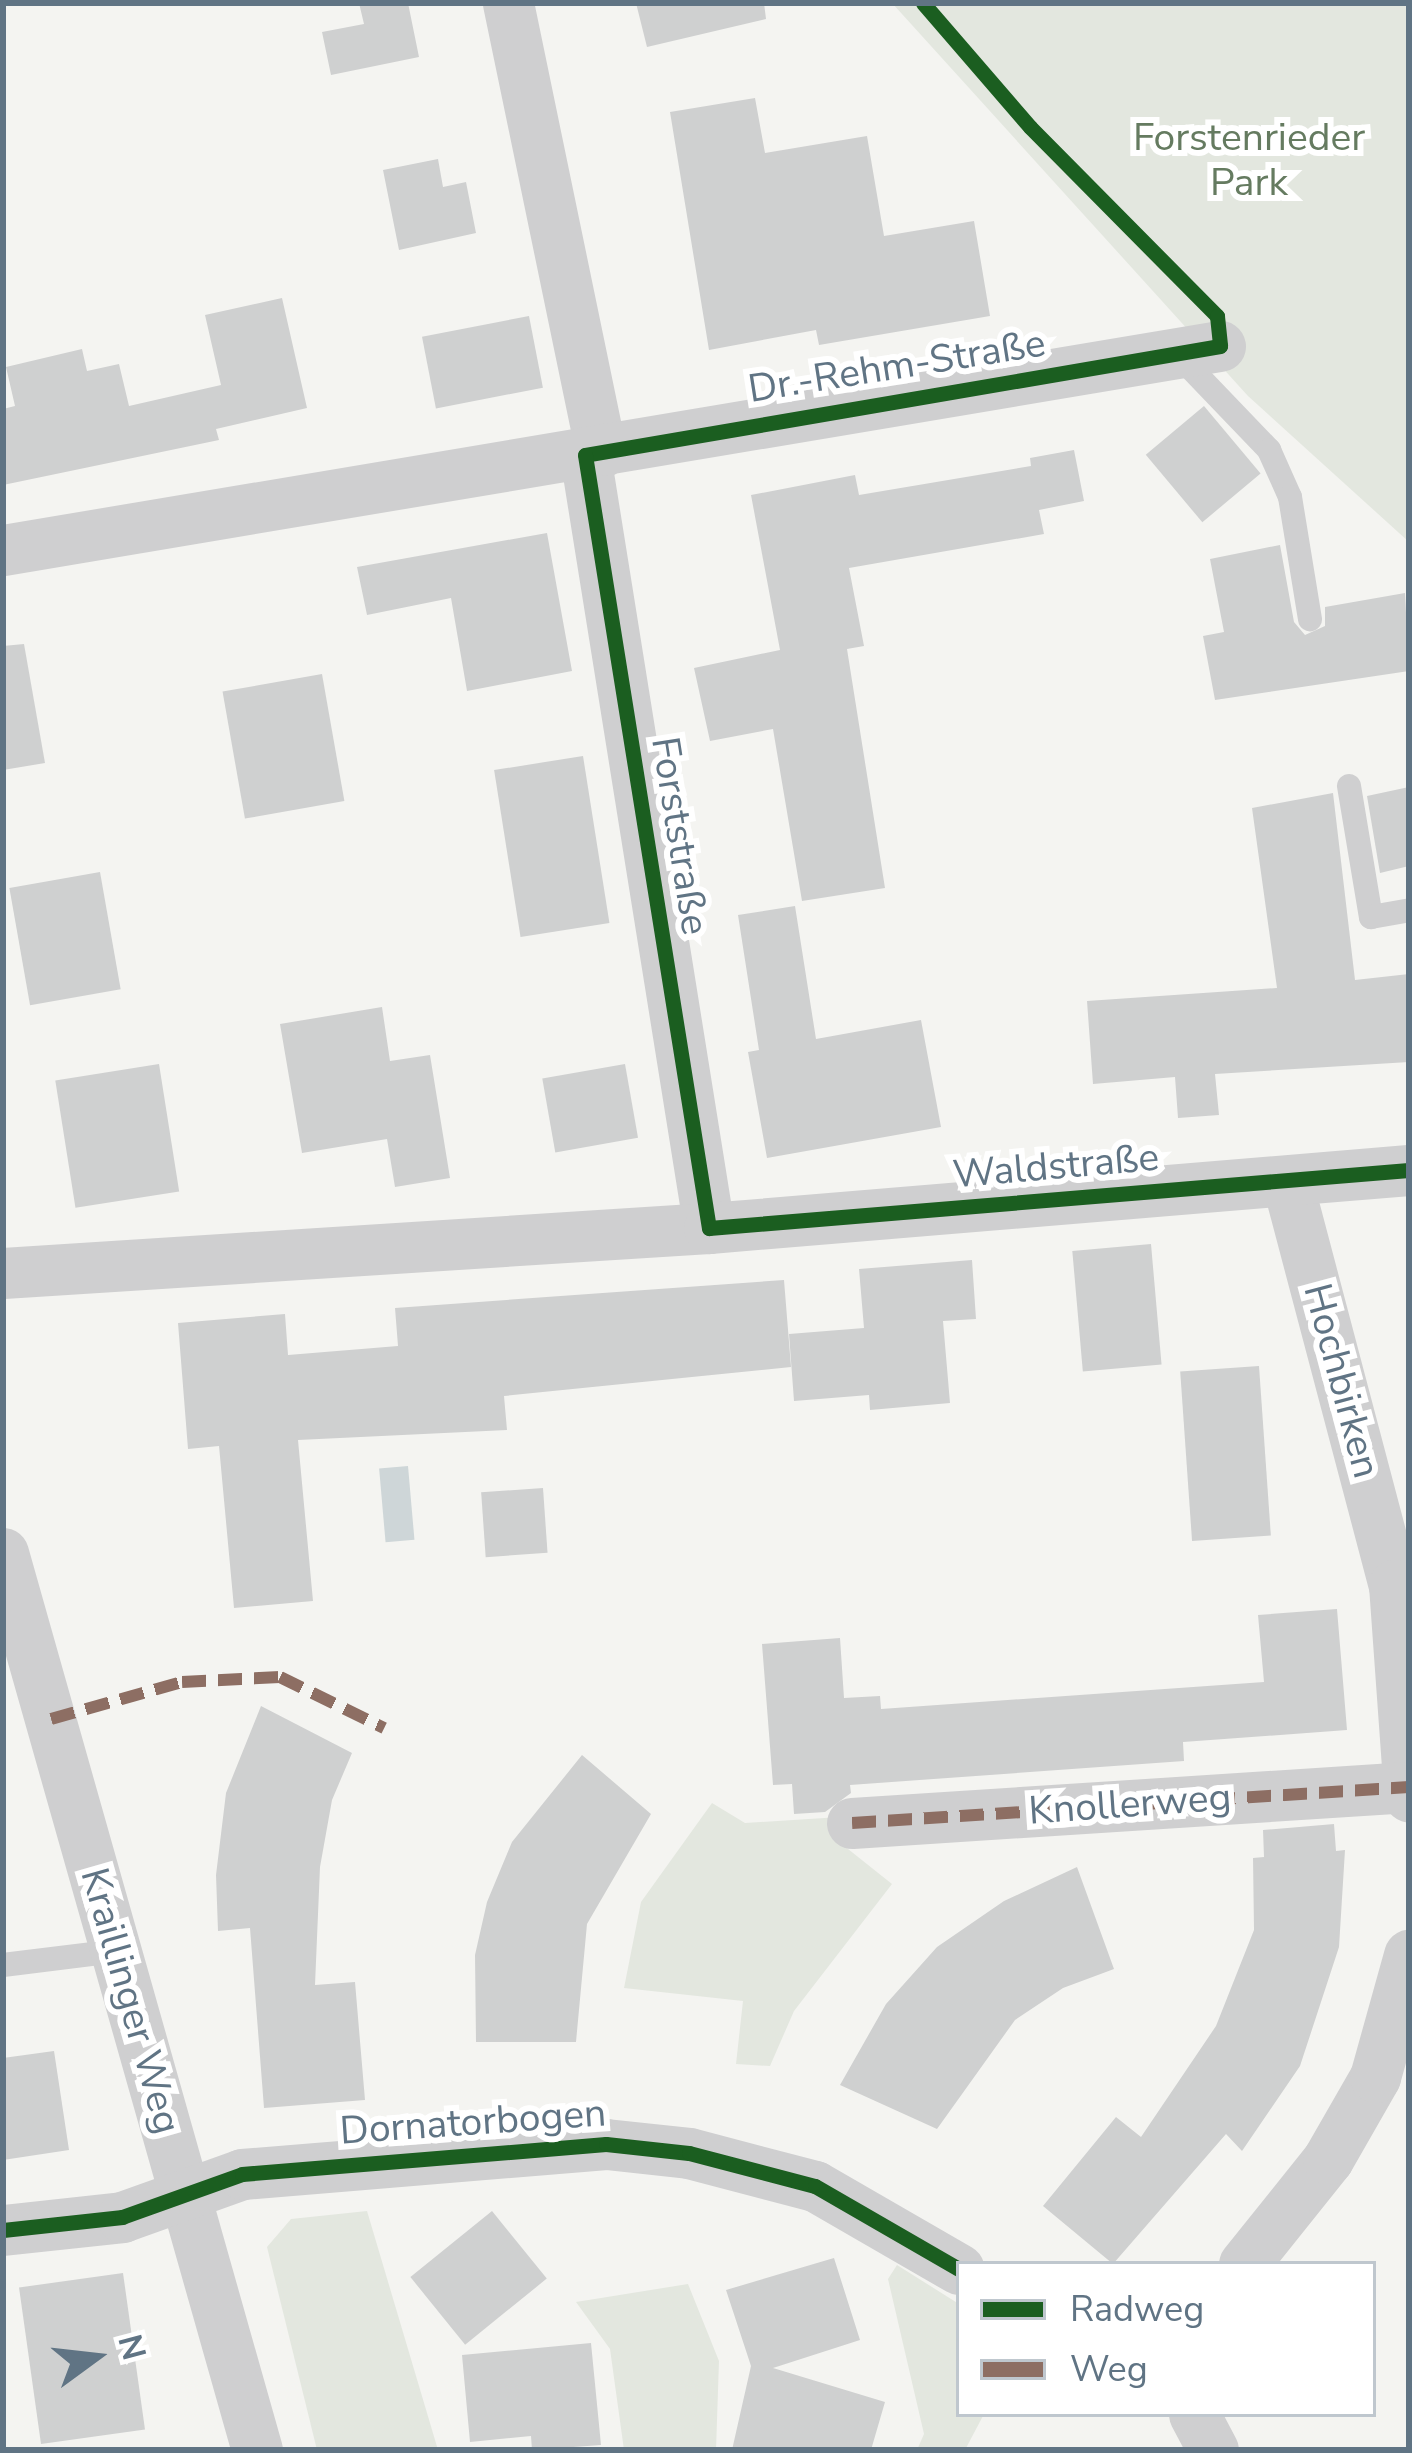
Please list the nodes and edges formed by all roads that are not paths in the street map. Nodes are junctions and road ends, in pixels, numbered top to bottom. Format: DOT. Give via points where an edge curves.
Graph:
graph roads {
  1 [pos="508,3"];
  2 [pos="1199,350"];
  3 [pos="593,453"];
  4 [pos="3,550"];
  5 [pos="1310,619"];
  6 [pos="1348,786"];
  7 [pos="1409,910"];
  8 [pos="1409,1170"];
  9 [pos="1288,1181"];
  10 [pos="709,1228"];
  11 [pos="3,1273"];
  12 [pos="3,1553"];
  13 [pos="1409,1787"];
  14 [pos="1409,1796"];
  15 [pos="852,1823"];
  16 [pos="116,1952"];
  17 [pos="1409,1954"];
  18 [pos="3,1965"];
  19 [pos="184,2193"];
  20 [pos="3,2230"];
  21 [pos="1246,2261"];
  22 [pos="956,2267"];
  23 [pos="1196,2417"];
  24 [pos="257,2450"];
  25 [pos="1213,2450"];
  1 -- 3 [label="street, Forststraße"];
  2 -- 3 [label="street, Dr.-Rehm-Straße"];
  2 -- 5 [label="lane" via="1269,450 1290,497"];
  3 -- 4 [label="street, Dr.-Rehm-Straße"];
  3 -- 10 [label="street, Forststraße"];
  6 -- 7 [label="lane" via="1371,916"];
  8 -- 9 [label="street, Waldstraße"];
  9 -- 10 [label="street, Waldstraße"];
  9 -- 13 [label="street, Hochbirken" via="1394,1585"];
  10 -- 11 [label="street, Waldstraße"];
  12 -- 16 [label="street, Kraillinger Weg"];
  13 -- 14 [label="street, Hochbirken"];
  13 -- 15 [label="street, Knollerweg"];
  16 -- 18 [label="lane"];
  16 -- 19 [label="street, Kraillinger Weg"];
  17 -- 21 [label="street" via="1375,2077 1328,2159"];
  19 -- 20 [label="street, Dornatorbogen" via="122,2217"];
  19 -- 22 [label="street, Dornatorbogen" via="242,2174 606,2144 689,2153 814,2186"];
  19 -- 24 [label="street, Kraillinger Weg"];
  23 -- 25 [label="street"];
}
